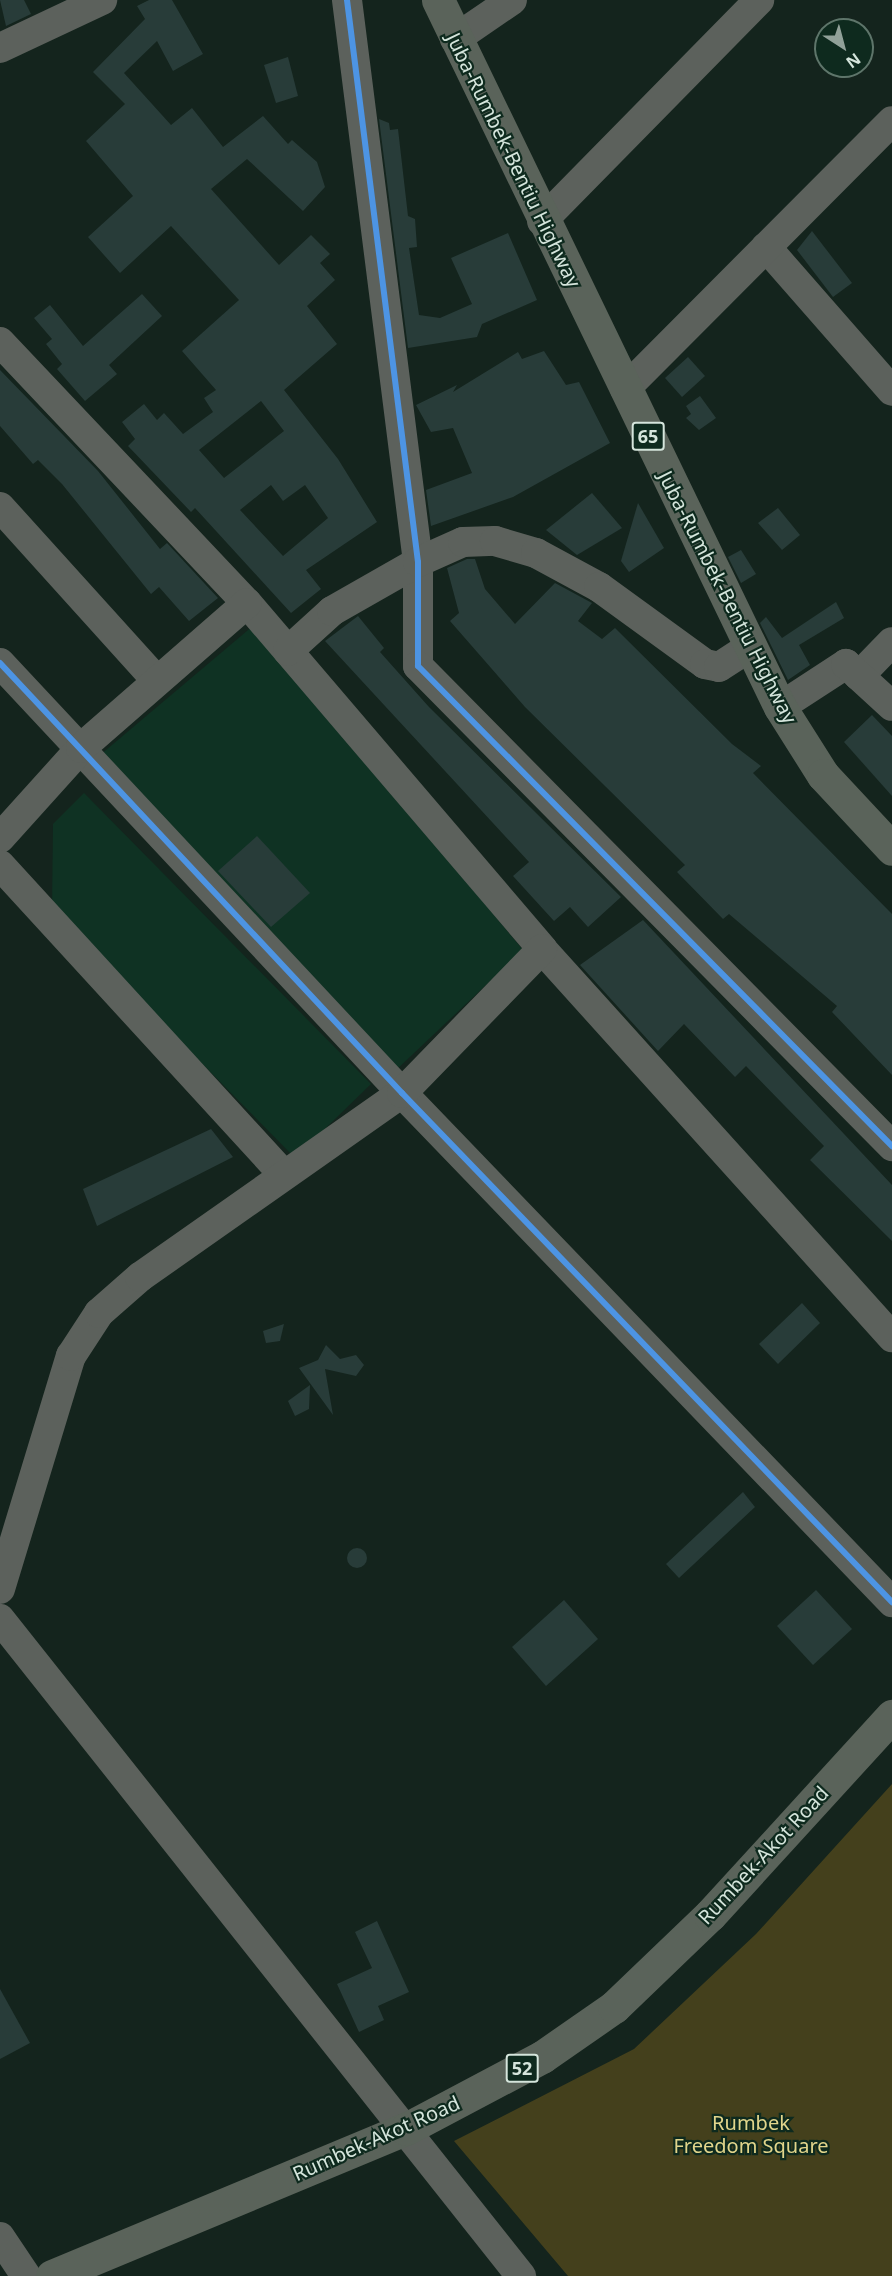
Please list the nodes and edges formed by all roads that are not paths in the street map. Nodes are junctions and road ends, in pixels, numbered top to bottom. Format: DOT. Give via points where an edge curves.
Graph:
graph roads {
  1 [pos="102,0"];
  2 [pos="347,0"];
  3 [pos="438,0"];
  4 [pos="512,0"];
  5 [pos="759,0"];
  6 [pos="455,39"];
  7 [pos="0,48"];
  8 [pos="892,121"];
  9 [pos="542,221"];
  10 [pos="766,247"];
  11 [pos="0,342"];
  12 [pos="625,389"];
  13 [pos="892,391"];
  14 [pos="0,507"];
  15 [pos="417,562"];
  16 [pos="247,603"];
  17 [pos="892,642"];
  18 [pos="751,646"];
  19 [pos="288,651"];
  20 [pos="0,663"];
  21 [pos="859,676"];
  22 [pos="157,681"];
  23 [pos="892,706"];
  24 [pos="780,707"];
  25 [pos="81,748"];
  26 [pos="0,838"];
  27 [pos="892,849"];
  28 [pos="0,865"];
  29 [pos="542,949"];
  30 [pos="402,1093"];
  31 [pos="892,1146"];
  32 [pos="284,1175"];
  33 [pos="892,1337"];
  34 [pos="0,1588"];
  35 [pos="892,1602"];
  36 [pos="0,1619"];
  37 [pos="892,1716"];
  38 [pos="406,2129"];
  39 [pos="0,2237"];
  40 [pos="26,2276"];
  41 [pos="52,2276"];
  42 [pos="520,2276"];
  1 -- 7 [label="street"];
  2 -- 15 [label="street"];
  3 -- 6 [label="main road, Juba-Rumbek-Bentiu Highway / 65"];
  4 -- 6 [label="street"];
  5 -- 9 [label="street"];
  6 -- 9 [label="main road, Juba-Rumbek-Bentiu Highway / 65"];
  8 -- 10 [label="street"];
  9 -- 12 [label="main road, Juba-Rumbek-Bentiu Highway / 65"];
  10 -- 12 [label="street"];
  10 -- 13 [label="street"];
  11 -- 16 [label="street"];
  12 -- 18 [label="main road, Juba-Rumbek-Bentiu Highway / 65"];
  14 -- 22 [label="street"];
  15 -- 18 [label="street" via="463,542 495,541 536,553 599,587 705,664 719,667"];
  15 -- 19 [label="street" via="332,611"];
  15 -- 31 [label="street" via="418,666"];
  16 -- 19 [label="street"];
  16 -- 22 [label="street"];
  17 -- 21 [label="street"];
  18 -- 24 [label="main road, Juba-Rumbek-Bentiu Highway / 65"];
  19 -- 29 [label="street"];
  20 -- 25 [label="street"];
  21 -- 23 [label="street"];
  21 -- 24 [label="street" via="846,664"];
  22 -- 25 [label="street"];
  24 -- 27 [label="main road, Juba-Rumbek-Bentiu Highway / 65" via="823,776"];
  25 -- 26 [label="street"];
  25 -- 30 [label="street"];
  28 -- 32 [label="street"];
  29 -- 30 [label="street"];
  29 -- 33 [label="street"];
  30 -- 32 [label="street"];
  30 -- 35 [label="street"];
  32 -- 34 [label="street" via="140,1277 99,1313 71,1356"];
  36 -- 38 [label="street"];
  37 -- 38 [label="main road, Rumbek-Akot Road / 52" via="710,1915 614,2007 542,2057"];
  38 -- 41 [label="main road, Rumbek-Akot Road / 52"];
  38 -- 42 [label="street"];
  39 -- 40 [label="street"];
}
